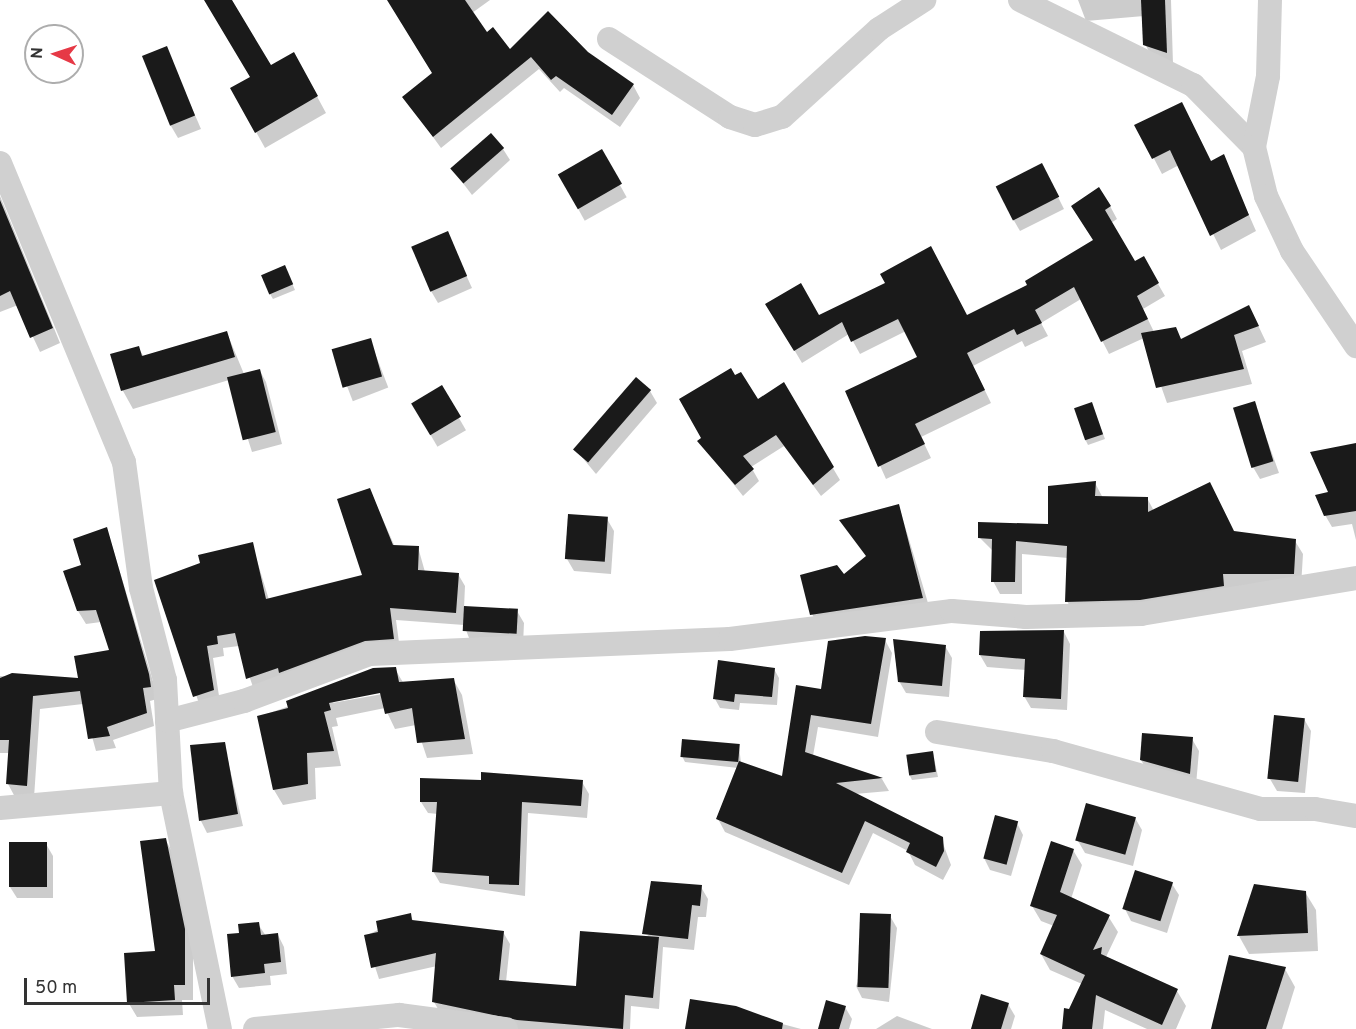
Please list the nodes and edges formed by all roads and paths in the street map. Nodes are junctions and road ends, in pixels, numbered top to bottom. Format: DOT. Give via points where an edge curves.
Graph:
graph roads {
  1 [pos="924,0"];
  2 [pos="1020,0"];
  3 [pos="1270,0"];
  4 [pos="609,39"];
  5 [pos="1254,147"];
  6 [pos="0,163"];
  7 [pos="1356,346"];
  8 [pos="1356,578"];
  9 [pos="167,721"];
  10 [pos="937,732"];
  11 [pos="171,794"];
  12 [pos="0,808"];
  13 [pos="1356,816"];
  14 [pos="220,1029"];
  15 [pos="255,1029"];
  16 [pos="506,1029"];
  1 -- 4 [label="street" via="879,29 782,117 756,125 730,117"];
  2 -- 5 [label="street" via="1193,85"];
  3 -- 5 [label="street" via="1268,76"];
  5 -- 7 [label="street" via="1266,196 1292,251"];
  6 -- 9 [label="street" via="124,462 141,588 165,681"];
  8 -- 9 [label="street" via="1141,614 1026,617 952,611 730,639 370,654 244,700"];
  9 -- 11 [label="street"];
  10 -- 13 [label="street" via="1053,751 1261,808 1316,808"];
  11 -- 12 [label="street"];
  11 -- 14 [label="street"];
  15 -- 16 [label="street" via="399,1015"];
}
